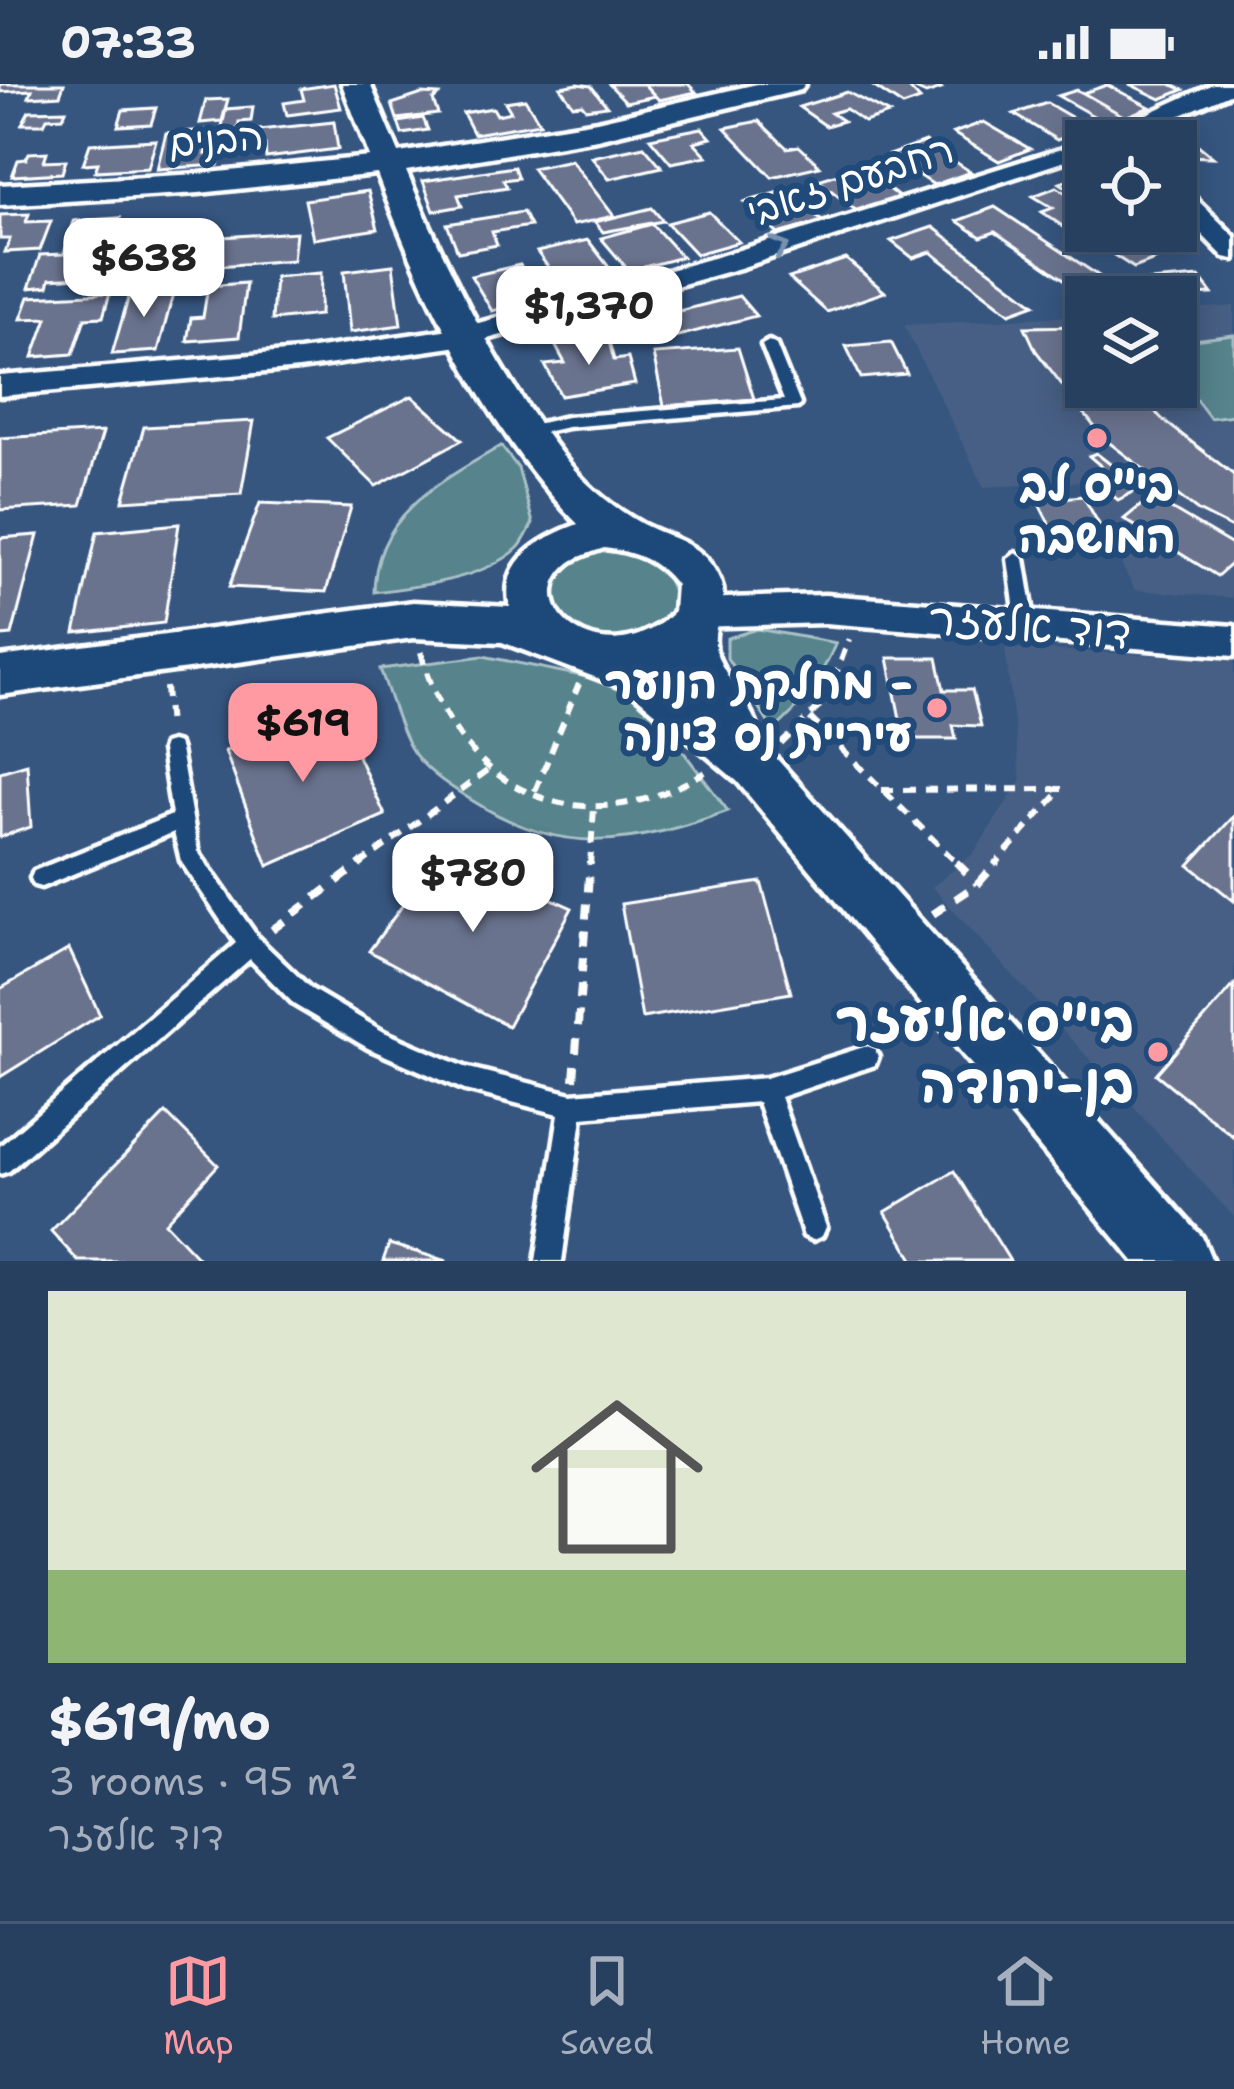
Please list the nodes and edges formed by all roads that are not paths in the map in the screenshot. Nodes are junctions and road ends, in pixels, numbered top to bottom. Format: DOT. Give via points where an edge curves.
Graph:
graph roads {
  1 [pos="356,84"];
  2 [pos="791,84"];
  3 [pos="1232,84"];
  4 [pos="1198,101"];
  5 [pos="1234,115"];
  6 [pos="1152,120"];
  7 [pos="1065,153"];
  8 [pos="388,162"];
  9 [pos="0,195"];
  10 [pos="1197,214"];
  11 [pos="1234,251"];
  12 [pos="466,336"];
  13 [pos="769,345"];
  14 [pos="0,386"];
  15 [pos="535,444"];
  16 [pos="625,532"];
  17 [pos="547,556"];
  18 [pos="1016,559"];
  19 [pos="692,604"];
  20 [pos="395,622"];
  21 [pos="1026,625"];
  22 [pos="1234,641"];
  23 [pos="589,656"];
  24 [pos="0,676"];
  25 [pos="170,750"];
  26 [pos="745,758"];
  27 [pos="182,820"];
  28 [pos="40,878"];
  29 [pos="250,945"];
  30 [pos="867,1057"];
  31 [pos="766,1090"];
  32 [pos="572,1106"];
  33 [pos="0,1162"];
  34 [pos="813,1227"];
  35 [pos="549,1261"];
  36 [pos="1178,1261"];
  1 -- 8 [label="street"];
  2 -- 8 [label="street, הבנים" via="636,122"];
  3 -- 4 [label="street"];
  4 -- 5 [label="street"];
  4 -- 6 [label="street"];
  12 -- 7 [label="street, רחבעם זאבי, one-way"];
  8 -- 9 [label="street, הבנים"];
  8 -- 12 [label="street"];
  10 -- 11 [label="street"];
  12 -- 14 [label="street, רחבעם זאבי" via="299,360"];
  12 -- 15 [label="street"];
  13 -- 15 [label="lane" via="793,404 567,422"];
  15 -- 16 [label="street" via="575,497"];
  15 -- 17 [label="street"];
  16 -- 17 [label="street" via="578,537"];
  16 -- 19 [label="street" via="675,551"];
  17 -- 20 [label="street" via="473,602"];
  17 -- 23 [label="street" via="528,601 533,619"];
  18 -- 21 [label="lane"];
  19 -- 21 [label="street, דוד אלעזר"];
  19 -- 23 [label="street" via="670,645 645,656"];
  19 -- 26 [label="street" via="706,684"];
  20 -- 23 [label="street" via="506,624"];
  20 -- 24 [label="street"];
  21 -- 22 [label="street, דוד אלעזר"];
  23 -- 26 [label="street" via="646,676"];
  25 -- 27 [label="lane"];
  26 -- 36 [label="street"];
  27 -- 28 [label="lane"];
  27 -- 29 [label="lane" via="188,855"];
  29 -- 32 [label="lane" via="303,997 376,1040 465,1078"];
  29 -- 33 [label="lane"];
  30 -- 31 [label="lane"];
  31 -- 32 [label="lane"];
  31 -- 34 [label="lane"];
  32 -- 35 [label="lane"];
}
